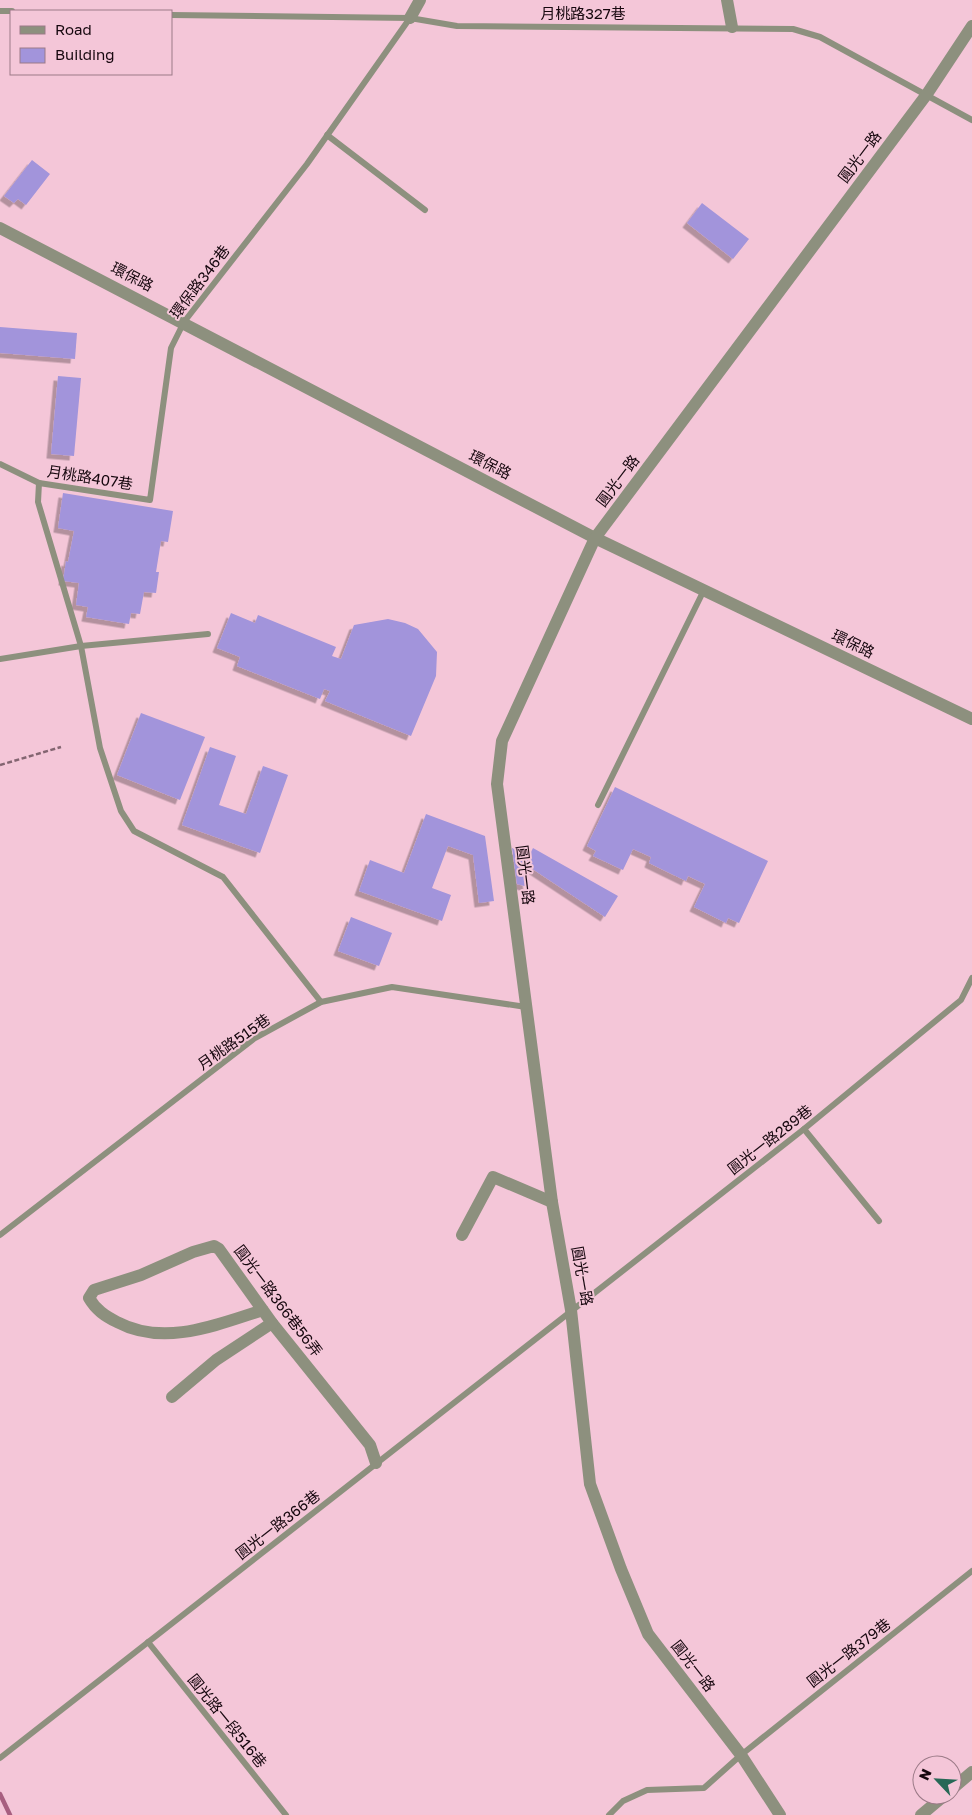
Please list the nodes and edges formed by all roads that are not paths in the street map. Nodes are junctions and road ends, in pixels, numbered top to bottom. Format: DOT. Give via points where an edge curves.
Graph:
graph roads {
  1 [pos="420,0"];
  2 [pos="727,0"];
  3 [pos="172,15"];
  4 [pos="410,18"];
  5 [pos="972,26"];
  6 [pos="732,28"];
  7 [pos="927,94"];
  8 [pos="972,120"];
  9 [pos="327,135"];
  10 [pos="425,210"];
  11 [pos="0,228"];
  12 [pos="184,322"];
  13 [pos="0,464"];
  14 [pos="39,483"];
  15 [pos="150,500"];
  16 [pos="595,538"];
  17 [pos="704,590"];
  18 [pos="208,634"];
  19 [pos="81,646"];
  20 [pos="0,660"];
  21 [pos="972,719"];
  22 [pos="598,806"];
  23 [pos="972,978"];
  24 [pos="321,1002"];
  25 [pos="526,1007"];
  26 [pos="804,1129"];
  27 [pos="552,1202"];
  28 [pos="879,1221"];
  29 [pos="0,1235"];
  30 [pos="462,1235"];
  31 [pos="263,1310"];
  32 [pos="571,1310"];
  33 [pos="272,1323"];
  34 [pos="172,1397"];
  35 [pos="376,1463"];
  36 [pos="972,1571"];
  37 [pos="148,1642"];
  38 [pos="741,1755"];
  39 [pos="0,1758"];
  40 [pos="972,1772"];
  41 [pos="962,1780"];
  42 [pos="933,1805"];
  43 [pos="286,1815"];
  44 [pos="609,1815"];
  45 [pos="780,1815"];
  46 [pos="921,1815"];
  1 -- 4 [label="street"];
  2 -- 6 [label="street"];
  3 -- 4 [label="lane, 月桃路327巷"];
  4 -- 6 [label="lane, 月桃路327巷" via="457,26"];
  4 -- 9 [label="lane, 環保路346巷"];
  5 -- 7 [label="street, 圓光一路"];
  6 -- 7 [label="lane, 月桃路327巷" via="794,29 820,37"];
  7 -- 8 [label="lane, 月桃路327巷"];
  7 -- 16 [label="street, 圓光一路"];
  9 -- 10 [label="lane"];
  9 -- 12 [label="lane, 環保路346巷"];
  11 -- 12 [label="street, 環保路"];
  12 -- 15 [label="lane, 環保路346巷" via="171,348"];
  12 -- 16 [label="street, 環保路"];
  13 -- 14 [label="lane, 月桃路407巷"];
  14 -- 15 [label="lane, 月桃路407巷"];
  14 -- 19 [label="lane" via="38,502"];
  16 -- 17 [label="street, 環保路"];
  16 -- 25 [label="street, 圓光一路" via="502,741 497,784"];
  17 -- 21 [label="street, 環保路"];
  17 -- 22 [label="lane"];
  18 -- 19 [label="lane"];
  19 -- 20 [label="lane"];
  19 -- 24 [label="lane" via="100,748 121,811 134,831 224,877"];
  23 -- 26 [label="lane, 圓光一路289巷" via="961,1000"];
  24 -- 25 [label="lane, 月桃路515巷" via="392,987"];
  24 -- 29 [label="lane, 月桃路515巷" via="255,1038"];
  25 -- 27 [label="street, 圓光一路"];
  26 -- 28 [label="lane"];
  26 -- 32 [label="lane, 圓光一路289巷"];
  27 -- 30 [label="street" via="493,1177"];
  27 -- 32 [label="street, 圓光一路"];
  31 -- 31 [label="street, 圓光一路366巷56弄" via="230,1262 214,1246 94,1290 89,1298 101,1313 123,1325 153,1334 178,1334"];
  31 -- 33 [label="street, 圓光一路366巷56弄"];
  32 -- 35 [label="lane, 圓光一路366巷"];
  32 -- 38 [label="street, 圓光一路" via="590,1484 621,1569 648,1634"];
  33 -- 34 [label="street" via="216,1360"];
  33 -- 35 [label="street, 圓光一路366巷56弄" via="370,1445"];
  35 -- 37 [label="lane, 圓光一路366巷"];
  36 -- 38 [label="lane, 圓光一路379巷"];
  37 -- 39 [label="lane, 圓光一路366巷"];
  37 -- 43 [label="lane, 圓光路一段516巷"];
  38 -- 44 [label="lane, 圓光一路379巷" via="704,1788 647,1790 623,1801"];
  38 -- 45 [label="street, 圓光一路"];
  40 -- 41 [label="street"];
  42 -- 46 [label="street"];
}
